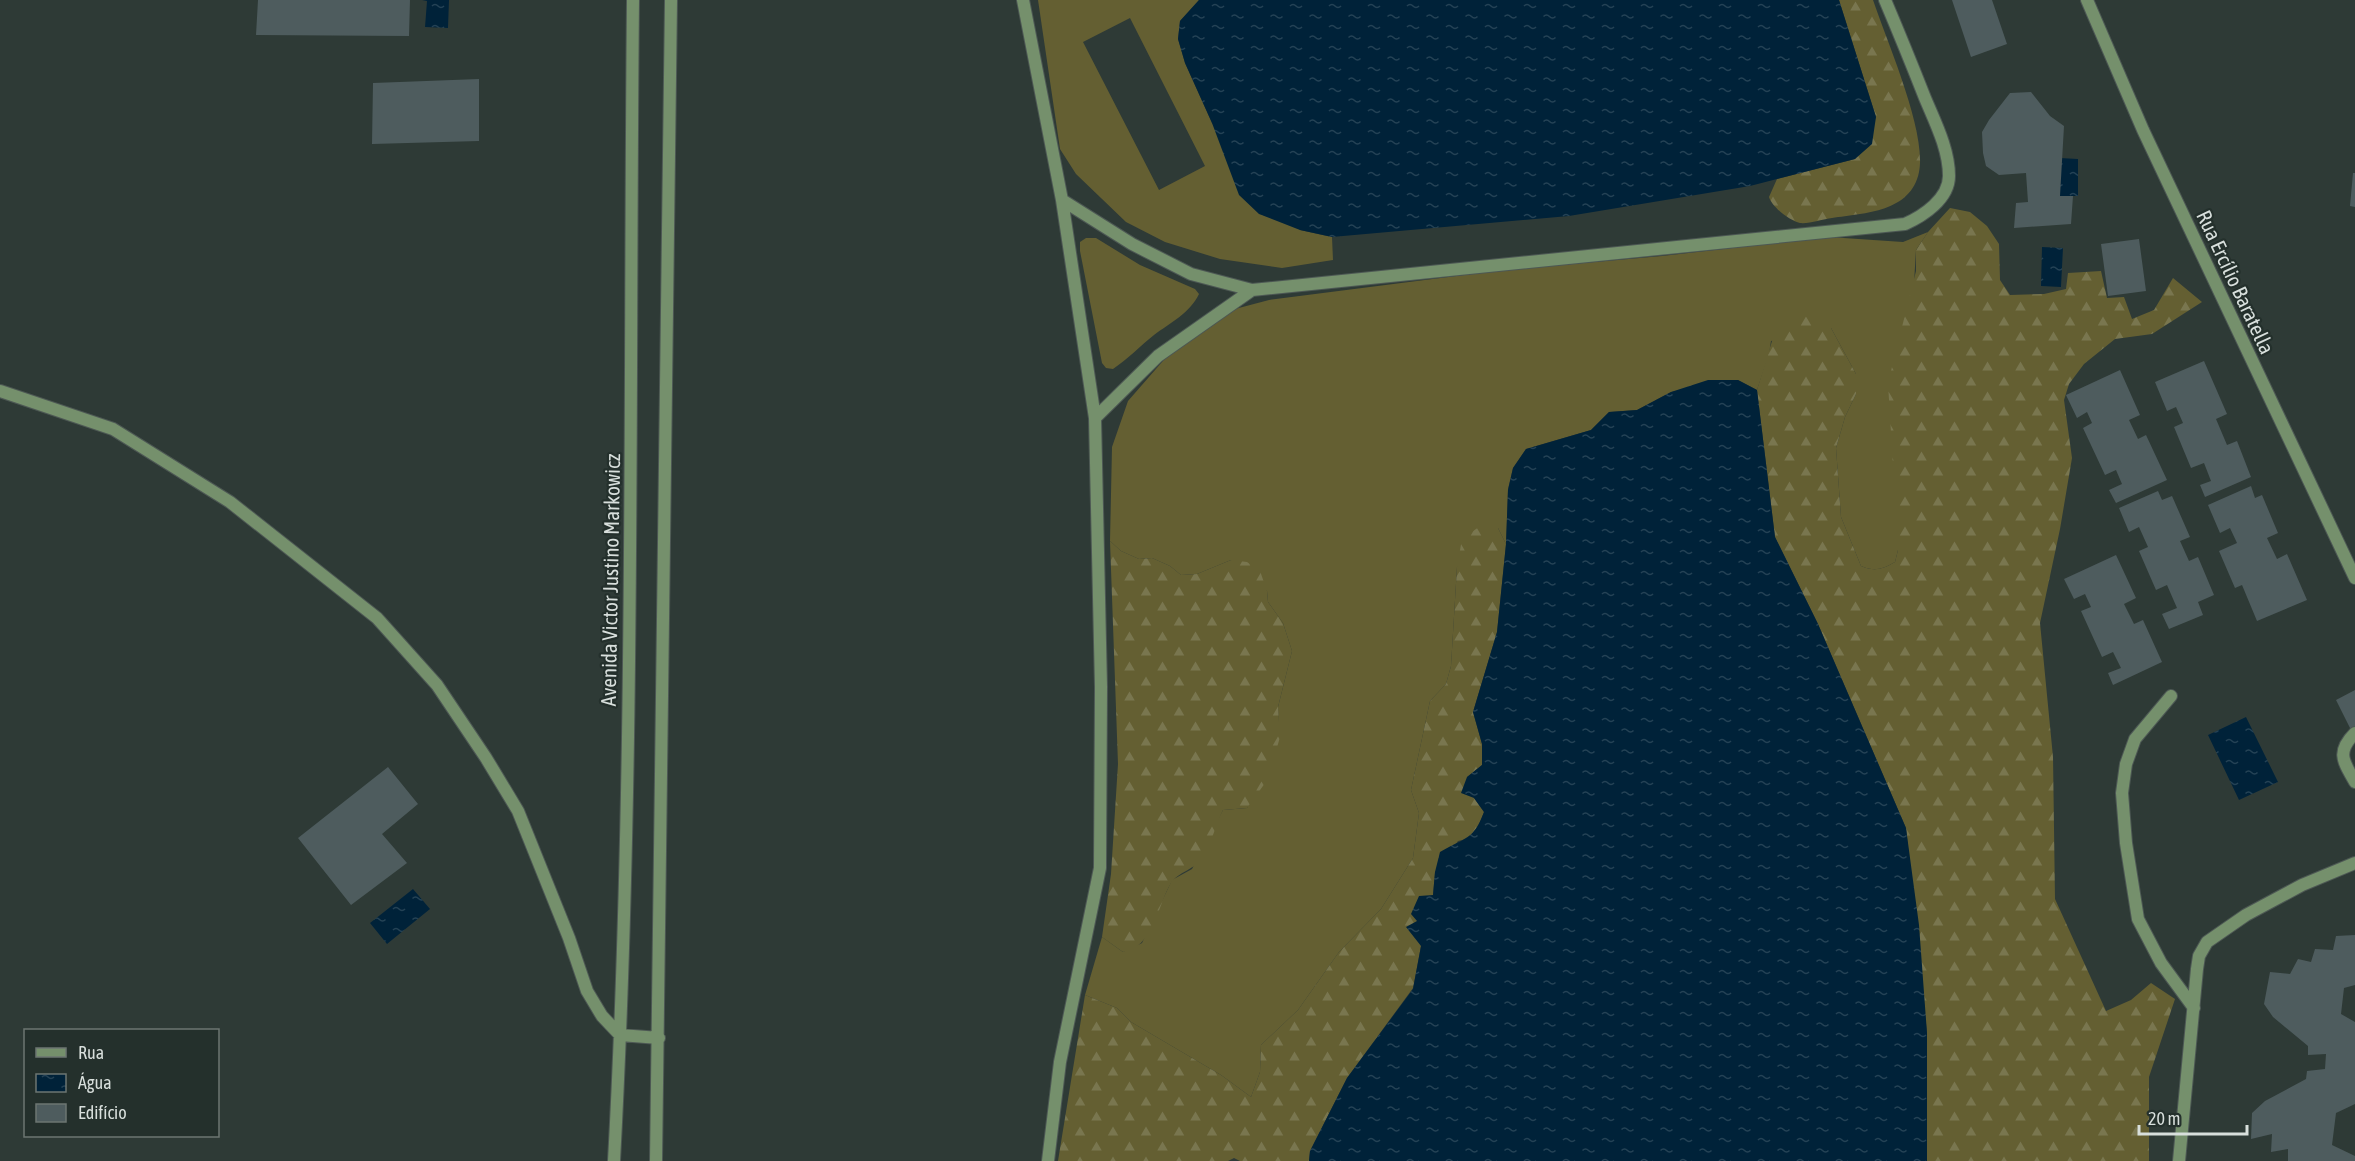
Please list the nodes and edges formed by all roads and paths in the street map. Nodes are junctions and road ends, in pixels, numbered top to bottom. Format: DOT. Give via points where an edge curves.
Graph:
graph roads {
  1 [pos="633,0"];
  2 [pos="671,0"];
  3 [pos="1023,0"];
  4 [pos="1885,0"];
  5 [pos="2087,0"];
  6 [pos="1062,200"];
  7 [pos="1252,290"];
  8 [pos="0,392"];
  9 [pos="1095,418"];
  10 [pos="2355,578"];
  11 [pos="2171,696"];
  12 [pos="2355,734"];
  13 [pos="2355,782"];
  14 [pos="2355,863"];
  15 [pos="2194,1008"];
  16 [pos="620,1035"];
  17 [pos="659,1038"];
  18 [pos="614,1161"];
  19 [pos="656,1161"];
  20 [pos="1048,1161"];
  21 [pos="2179,1161"];
  1 -- 16 [label="street, Avenida Victor Justino Markowicz" via="631,510"];
  2 -- 17 [label="street"];
  3 -- 6 [label="street"];
  4 -- 7 [label="street" via="1944,144 1949,178 1933,206 1905,224"];
  5 -- 10 [label="street, Rua Ercílio Baratella" via="2143,130"];
  6 -- 7 [label="street" via="1132,244 1191,274"];
  6 -- 9 [label="street"];
  7 -- 9 [label="street" via="1158,356"];
  8 -- 16 [label="street" via="112,429 230,502 377,618 437,685 518,811 587,991"];
  9 -- 20 [label="street" via="1101,687 1100,868 1060,1062"];
  11 -- 15 [label="street" via="2134,739 2122,793 2138,920 2161,963"];
  12 -- 13 [label="street" via="2342,752"];
  14 -- 15 [label="street" via="2292,890 2207,942 2199,956"];
  15 -- 21 [label="street"];
  16 -- 17 [label="street"];
  16 -- 18 [label="street, Avenida Victor Justino Markowicz"];
  17 -- 19 [label="street"];
}
